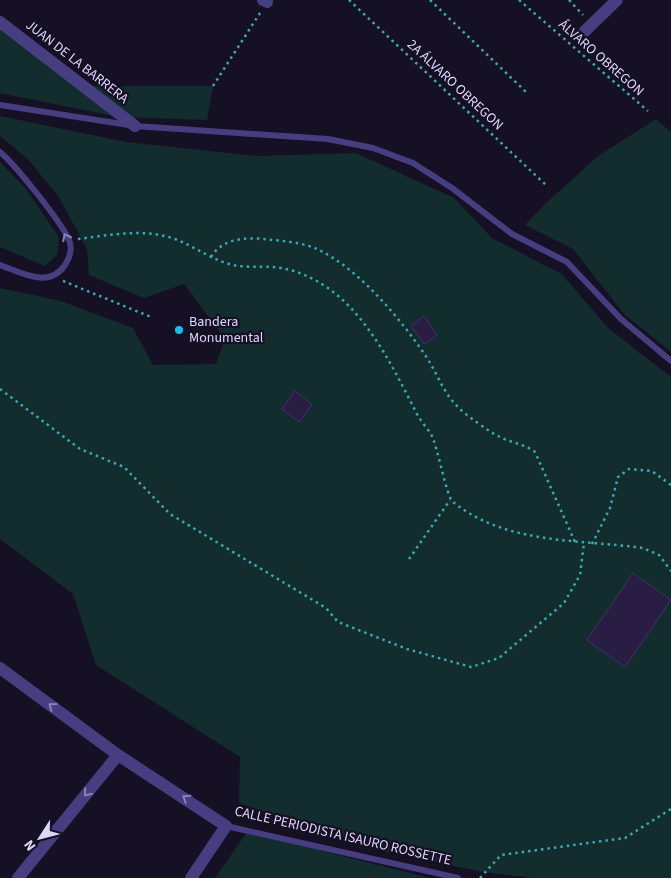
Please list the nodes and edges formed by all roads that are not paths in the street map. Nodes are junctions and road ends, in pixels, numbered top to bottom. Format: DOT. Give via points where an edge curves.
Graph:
graph roads {
  1 [pos="617,0"];
  2 [pos="0,22"];
  3 [pos="588,28"];
  4 [pos="0,104"];
  5 [pos="135,126"];
  6 [pos="0,152"];
  7 [pos="0,265"];
  8 [pos="671,360"];
  9 [pos="0,668"];
  10 [pos="118,755"];
  11 [pos="226,826"];
  12 [pos="18,878"];
  13 [pos="191,878"];
  14 [pos="458,878"];
  1 -- 3 [label="street"];
  2 -- 5 [label="street, JUAN DE LA BARRERA"];
  4 -- 5 [label="lane"];
  5 -- 8 [label="lane" via="328,139 373,148 412,164 452,188 512,234 567,262 621,319"];
  7 -- 6 [label="lane, one-way" via="35,278 52,277 71,257 69,240 46,206"];
  10 -- 9 [label="street, CALLE PERIODISTA ISAURO ROSSETTE, one-way"];
  11 -- 10 [label="street, CALLE PERIODISTA ISAURO ROSSETTE, one-way"];
  10 -- 12 [label="street, one-way"];
  11 -- 13 [label="street"];
  11 -- 14 [label="lane, CALLE PERIODISTA ISAURO ROSSETTE"];
}
